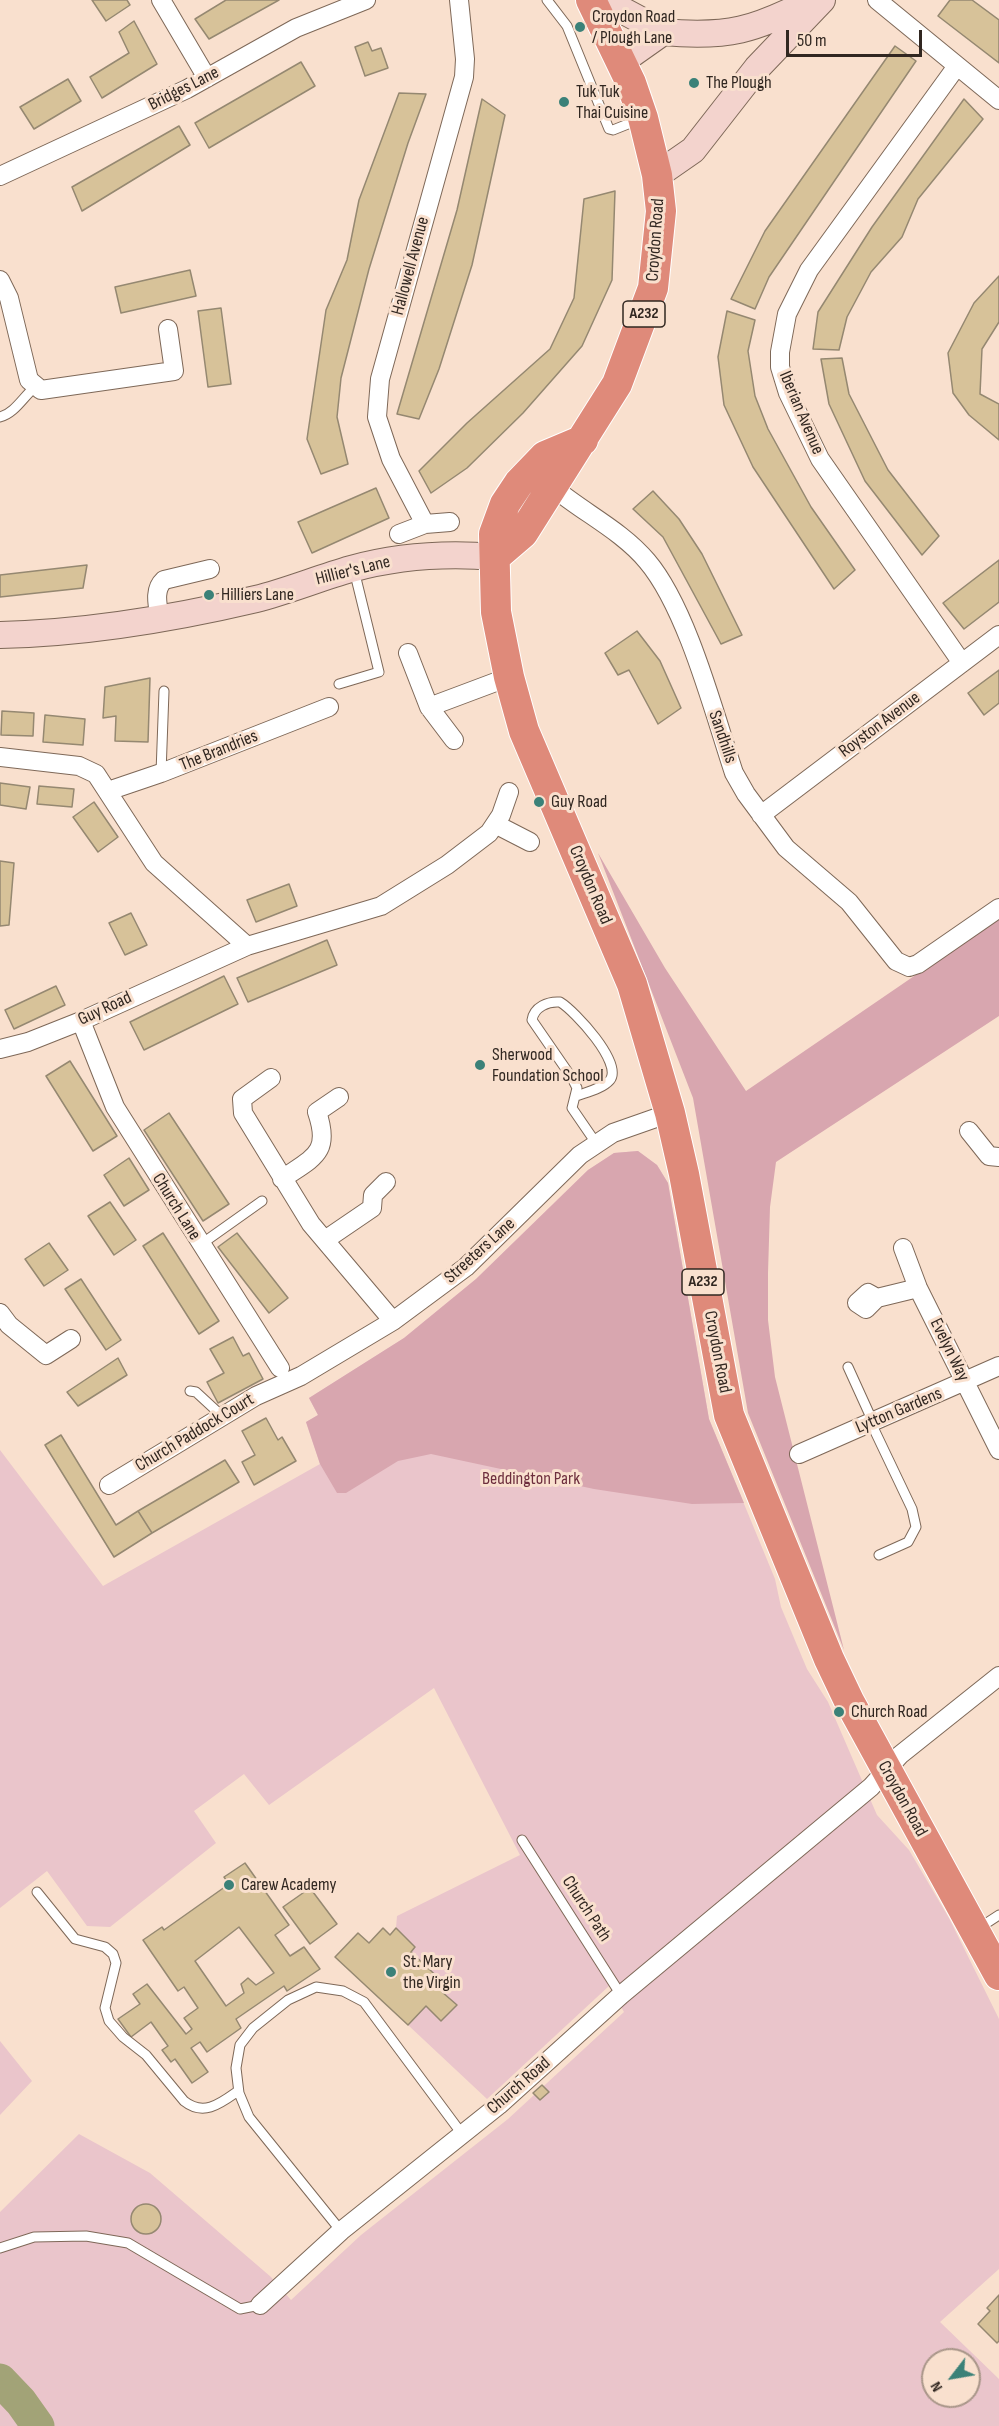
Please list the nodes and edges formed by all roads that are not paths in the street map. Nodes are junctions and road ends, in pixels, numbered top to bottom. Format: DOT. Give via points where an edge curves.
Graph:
graph roads {
  1 [pos="161,0"];
  2 [pos="366,0"];
  3 [pos="459,0"];
  4 [pos="548,0"];
  5 [pos="591,0"];
  6 [pos="603,0"];
  7 [pos="813,0"];
  8 [pos="822,0"];
  9 [pos="877,0"];
  10 [pos="745,30"];
  11 [pos="663,32"];
  12 [pos="770,55"];
  13 [pos="622,61"];
  14 [pos="957,66"];
  15 [pos="207,78"];
  16 [pos="999,100"];
  17 [pos="643,118"];
  18 [pos="657,175"];
  19 [pos="0,176"];
  20 [pos="0,280"];
  21 [pos="168,330"];
  22 [pos="35,387"];
  23 [pos="0,417"];
  24 [pos="583,440"];
  25 [pos="554,488"];
  26 [pos="450,522"];
  27 [pos="424,524"];
  28 [pos="399,534"];
  29 [pos="495,557"];
  30 [pos="354,568"];
  31 [pos="210,569"];
  32 [pos="160,620"];
  33 [pos="0,634"];
  34 [pos="999,635"];
  35 [pos="408,653"];
  36 [pos="962,663"];
  37 [pos="508,677"];
  38 [pos="339,684"];
  39 [pos="164,691"];
  40 [pos="429,706"];
  41 [pos="329,707"];
  42 [pos="454,740"];
  43 [pos="0,757"];
  44 [pos="161,773"];
  45 [pos="108,791"];
  46 [pos="509,792"];
  47 [pos="761,815"];
  48 [pos="495,824"];
  49 [pos="530,842"];
  50 [pos="999,908"];
  51 [pos="247,946"];
  52 [pos="81,1021"];
  53 [pos="0,1049"];
  54 [pos="271,1078"];
  55 [pos="576,1096"];
  56 [pos="339,1097"];
  57 [pos="670,1113"];
  58 [pos="969,1131"];
  59 [pos="596,1143"];
  60 [pos="999,1157"];
  61 [pos="282,1179"];
  62 [pos="386,1182"];
  63 [pos="262,1202"];
  64 [pos="326,1240"];
  65 [pos="200,1245"];
  66 [pos="903,1248"];
  67 [pos="918,1288"];
  68 [pos="877,1298"];
  69 [pos="0,1313"];
  70 [pos="393,1321"];
  71 [pos="71,1339"];
  72 [pos="999,1366"];
  73 [pos="848,1367"];
  74 [pos="281,1377"];
  75 [pos="964,1383"];
  76 [pos="190,1391"];
  77 [pos="222,1416"];
  78 [pos="872,1422"];
  79 [pos="999,1450"];
  80 [pos="799,1454"];
  81 [pos="109,1485"];
  82 [pos="879,1555"];
  83 [pos="999,1676"];
  84 [pos="887,1772"];
  85 [pos="522,1840"];
  86 [pos="38,1892"];
  87 [pos="987,1923"];
  88 [pos="999,1975"];
  89 [pos="621,1995"];
  90 [pos="238,2091"];
  91 [pos="462,2134"];
  92 [pos="341,2231"];
  93 [pos="0,2248"];
  94 [pos="260,2305"];
  1 -- 15 [label="street"];
  2 -- 15 [label="street, Bridges Lane" via="296,28"];
  3 -- 27 [label="street, Hallowell Avenue" via="464,76 380,379 377,417 391,459"];
  4 -- 17 [label="lane" via="567,26 609,129"];
  5 -- 13 [label="highway, Croydon Road / A232"];
  6 -- 11 [label="main road"];
  7 -- 10 [label="main road"];
  8 -- 12 [label="main road"];
  9 -- 14 [label="street"];
  10 -- 11 [label="main road" via="704,36"];
  10 -- 12 [label="main road"];
  11 -- 13 [label="main road"];
  12 -- 18 [label="main road" via="693,150"];
  13 -- 17 [label="highway, Croydon Road / A232"];
  14 -- 16 [label="street"];
  14 -- 36 [label="street, Iberian Avenue" via="809,270 787,314 780,367 788,393 820,459"];
  15 -- 19 [label="street, Bridges Lane"];
  17 -- 18 [label="highway, Croydon Road / A232"];
  18 -- 24 [label="highway, Croydon Road / A232" via="661,211 653,288 617,384"];
  20 -- 22 [label="street" via="12,310 29,380"];
  21 -- 22 [label="street" via="174,371 45,391"];
  22 -- 23 [label="lane" via="10,414"];
  24 -- 25 [label="highway, Croydon Road / A232"];
  24 -- 29 [label="highway, Croydon Road / A232" via="545,456 519,483 505,504 494,534"];
  25 -- 29 [label="highway, Croydon Road / A232" via="523,533"];
  25 -- 47 [label="street, Sandhills" via="635,548 656,573 692,650 734,773"];
  26 -- 27 [label="street"];
  27 -- 28 [label="street"];
  29 -- 30 [label="main road, Hillier's Lane" via="425,556"];
  29 -- 37 [label="highway, Croydon Road / A232" via="496,612"];
  30 -- 32 [label="main road, Hillier's Lane" via="273,594"];
  30 -- 38 [label="lane" via="379,672"];
  31 -- 32 [label="street" via="160,583"];
  32 -- 33 [label="main road, Hillier's Lane" via="91,630"];
  34 -- 36 [label="street, Royston Avenue"];
  35 -- 40 [label="street"];
  36 -- 47 [label="street, Royston Avenue"];
  37 -- 40 [label="street"];
  37 -- 57 [label="highway, Croydon Road / A232" via="524,731 632,984"];
  39 -- 44 [label="lane"];
  40 -- 42 [label="street"];
  41 -- 44 [label="street, The Brandries"];
  43 -- 45 [label="street" via="88,769"];
  44 -- 45 [label="street, The Brandries"];
  45 -- 51 [label="street" via="154,863"];
  46 -- 48 [label="street, Guy Road"];
  47 -- 50 [label="street, Sandhills" via="786,848 849,902 896,961 909,967"];
  48 -- 49 [label="street"];
  48 -- 51 [label="street, Guy Road" via="447,865 381,906"];
  51 -- 52 [label="street, Guy Road"];
  52 -- 53 [label="street, Guy Road"];
  52 -- 65 [label="street, Church Lane" via="115,1107"];
  54 -- 61 [label="street" via="248,1094 241,1105"];
  55 -- 55 [label="lane" via="572,1078 532,1020 536,1010 547,1003 560,1002 573,1011 612,1065 610,1080"];
  55 -- 59 [label="lane" via="572,1108"];
  56 -- 61 [label="street" via="317,1112 324,1131 315,1157"];
  57 -- 59 [label="street, Streeters Lane"];
  57 -- 84 [label="highway, Croydon Road / A232" via="729,1415 829,1659"];
  58 -- 60 [label="street" via="989,1156"];
  59 -- 70 [label="street, Streeters Lane" via="571,1162 466,1267"];
  61 -- 64 [label="street"];
  62 -- 64 [label="street" via="373,1195 372,1208"];
  63 -- 65 [label="lane"];
  64 -- 70 [label="street"];
  65 -- 74 [label="street, Church Lane"];
  66 -- 67 [label="street, Evelyn Way"];
  67 -- 68 [label="street"];
  67 -- 75 [label="street, Evelyn Way"];
  69 -- 71 [label="street" via="46,1355"];
  70 -- 74 [label="street, Streeters Lane"];
  72 -- 75 [label="street, Lytton Gardens"];
  73 -- 78 [label="lane"];
  74 -- 77 [label="street, Church Paddock Court"];
  75 -- 78 [label="street, Lytton Gardens"];
  75 -- 79 [label="street, Evelyn Way"];
  76 -- 77 [label="lane"];
  77 -- 81 [label="street, Church Paddock Court"];
  78 -- 80 [label="street, Lytton Gardens"];
  78 -- 82 [label="lane" via="912,1509 916,1527 908,1542"];
  83 -- 84 [label="street, Church Road" via="900,1755"];
  84 -- 87 [label="highway, Croydon Road / A232"];
  84 -- 89 [label="street, Church Road"];
  85 -- 89 [label="lane, Church Path"];
  86 -- 90 [label="lane" via="75,1939 105,1947 113,1954 116,1963 105,2008 109,2021 146,2055 184,2101 202,2109 215,2107"];
  87 -- 88 [label="highway, Croydon Road / A232"];
  89 -- 91 [label="street, Church Road"];
  90 -- 91 [label="lane" via="240,2045 253,2028 288,2000 316,1987 343,1991 364,2002"];
  90 -- 92 [label="lane" via="249,2117"];
  91 -- 92 [label="street, Church Road"];
  92 -- 94 [label="street, Church Road"];
  93 -- 94 [label="lane" via="34,2237 86,2236 128,2243 240,2309"];
}
